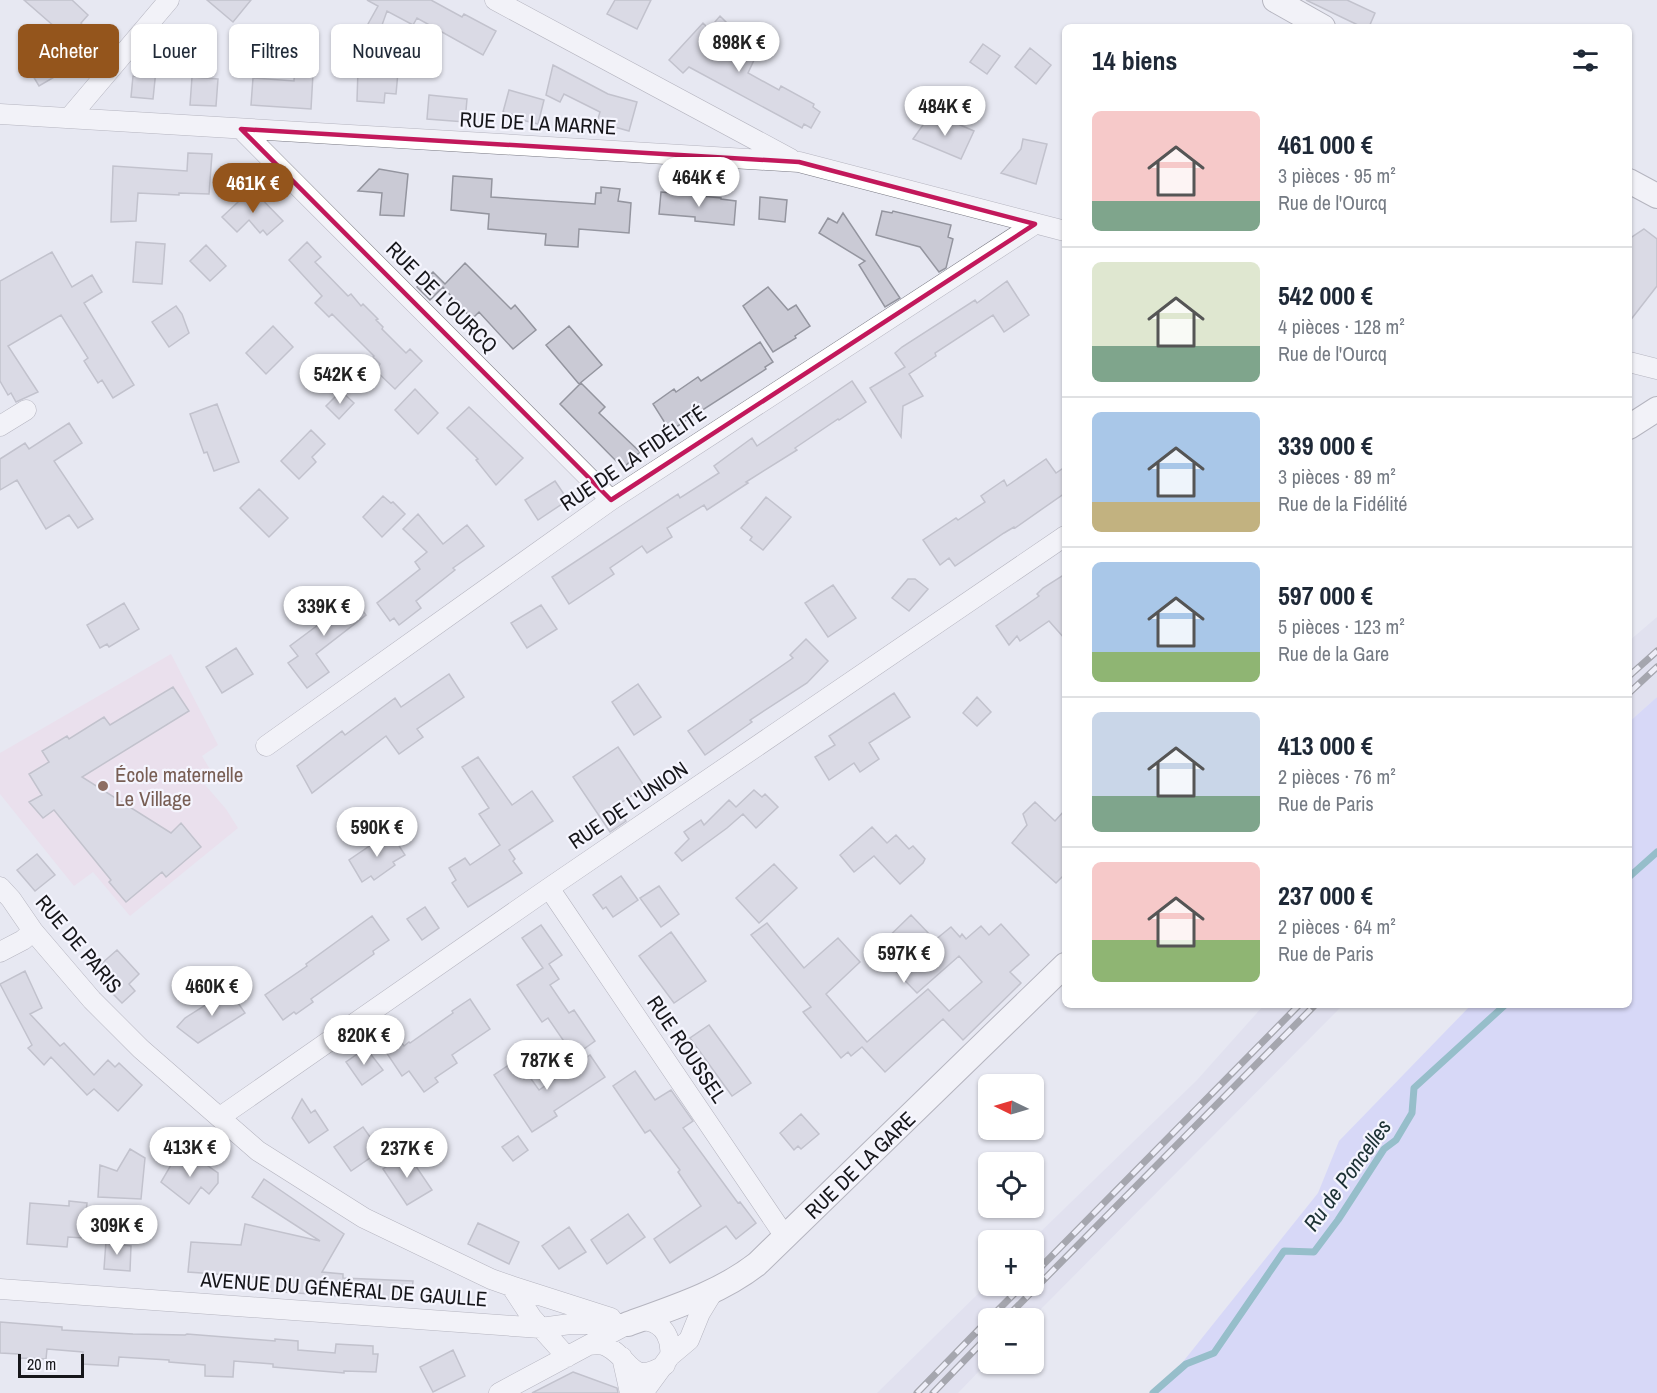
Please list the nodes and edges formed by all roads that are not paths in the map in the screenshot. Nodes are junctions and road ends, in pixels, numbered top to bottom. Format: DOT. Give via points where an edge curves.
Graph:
graph roads {
  1 [pos="169,0"];
  2 [pos="495,0"];
  3 [pos="1275,0"];
  4 [pos="1318,24"];
  5 [pos="0,114"];
  6 [pos="69,118"];
  7 [pos="241,129"];
  8 [pos="799,162"];
  9 [pos="1632,183"];
  10 [pos="1657,196"];
  11 [pos="1035,224"];
  12 [pos="1062,230"];
  13 [pos="1632,363"];
  14 [pos="1657,369"];
  15 [pos="1657,409"];
  16 [pos="26,410"];
  17 [pos="1632,425"];
  18 [pos="0,426"];
  19 [pos="610,500"];
  20 [pos="1062,538"];
  21 [pos="266,746"];
  22 [pos="0,887"];
  23 [pos="549,888"];
  24 [pos="33,931"];
  25 [pos="0,952"];
  26 [pos="1062,968"];
  27 [pos="220,1118"];
  28 [pos="786,1238"];
  29 [pos="511,1286"];
  30 [pos="0,1288"];
  31 [pos="714,1290"];
  32 [pos="628,1324"];
  33 [pos="541,1328"];
  34 [pos="589,1345"];
  35 [pos="567,1357"];
  36 [pos="623,1361"];
  37 [pos="668,1361"];
  38 [pos="499,1393"];
  39 [pos="630,1393"];
  40 [pos="643,1393"];
  1 -- 6 [label="street"];
  2 -- 8 [label="street"];
  3 -- 4 [label="street"];
  5 -- 6 [label="street, RUE DE LA MARNE"];
  6 -- 7 [label="street, RUE DE LA MARNE"];
  7 -- 8 [label="street, RUE DE LA MARNE"];
  7 -- 19 [label="street, RUE DE L'OURCQ"];
  8 -- 11 [label="street, RUE DE LA MARNE"];
  9 -- 10 [label="street"];
  11 -- 12 [label="street, RUE DE LA MARNE"];
  11 -- 19 [label="street, RUE DE LA FIDÉLITÉ"];
  13 -- 14 [label="street"];
  15 -- 17 [label="street"];
  16 -- 18 [label="street"];
  19 -- 21 [label="street, RUE DE LA FIDÉLITÉ"];
  20 -- 23 [label="street, RUE DE L'UNION"];
  22 -- 24 [label="street, RUE DE PARIS"];
  23 -- 27 [label="street, RUE DE L'UNION"];
  23 -- 28 [label="street, RUE ROUSSEL"];
  24 -- 25 [label="street"];
  24 -- 27 [label="street, RUE DE PARIS" via="92,1000"];
  26 -- 28 [label="street, RUE DE LA GARE"];
  27 -- 29 [label="street, RUE DE PARIS" via="258,1151 364,1218"];
  28 -- 31 [label="street, RUE DE LA GARE" via="740,1277"];
  29 -- 32 [label="street, RUE DE PARIS"];
  29 -- 33 [label="street"];
  30 -- 33 [label="street, AVENUE DU GÉNÉRAL DE GAULLE"];
  31 -- 32 [label="street, RUE DE LA GARE"];
  31 -- 37 [label="street" via="689,1340"];
  32 -- 33 [label="street, AVENUE DU GÉNÉRAL DE GAULLE"];
  32 -- 34 [label="street"];
  32 -- 36 [label="street" via="620,1341"];
  32 -- 37 [label="street" via="648,1321 666,1333 671,1347"];
  33 -- 35 [label="street"];
  34 -- 35 [label="street"];
  34 -- 36 [label="street" via="608,1346"];
  35 -- 38 [label="street"];
  36 -- 37 [label="street" via="642,1372 651,1372"];
  36 -- 39 [label="street"];
  37 -- 40 [label="street"];
}
